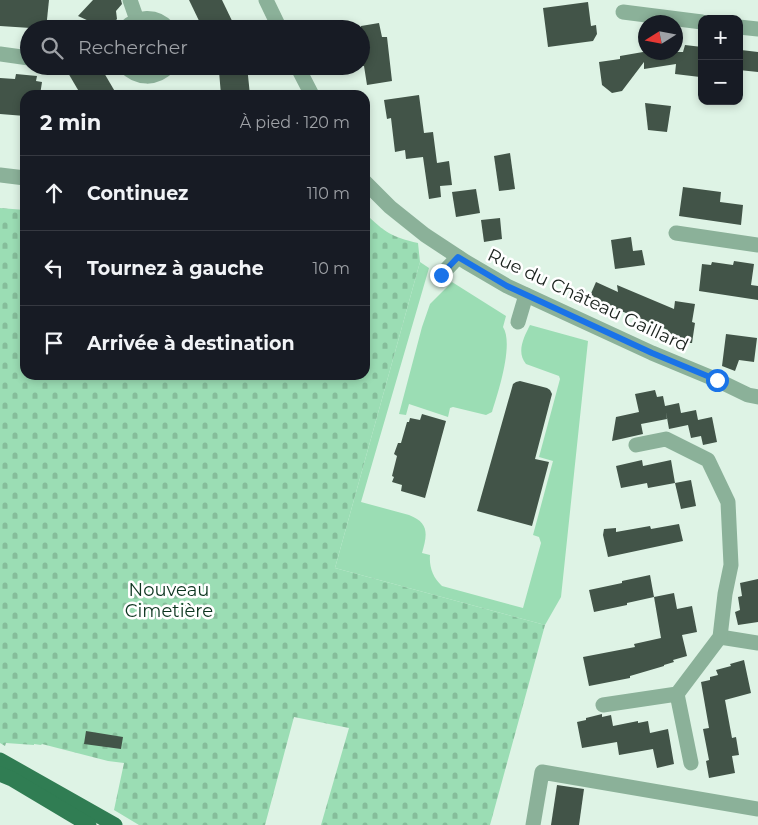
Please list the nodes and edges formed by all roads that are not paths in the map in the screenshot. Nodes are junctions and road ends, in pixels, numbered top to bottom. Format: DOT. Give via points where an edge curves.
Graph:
graph roads {
  1 [pos="130,0"];
  2 [pos="266,0"];
  3 [pos="623,12"];
  4 [pos="137,20"];
  5 [pos="156,20"];
  6 [pos="276,20"];
  7 [pos="698,21"];
  8 [pos="743,27"];
  9 [pos="758,29"];
  10 [pos="0,54"];
  11 [pos="20,57"];
  12 [pos="137,75"];
  13 [pos="155,75"];
  14 [pos="302,75"];
  15 [pos="309,90"];
  16 [pos="0,175"];
  17 [pos="20,177"];
  18 [pos="370,187"];
  19 [pos="676,234"];
  20 [pos="758,245"];
  21 [pos="458,257"];
  22 [pos="441,275"];
  23 [pos="526,295"];
  24 [pos="518,322"];
  25 [pos="758,397"];
  26 [pos="636,445"];
  27 [pos="720,637"];
  28 [pos="758,643"];
  29 [pos="677,694"];
  30 [pos="603,706"];
  31 [pos="0,760"];
  32 [pos="691,763"];
  33 [pos="0,774"];
  34 [pos="758,809"];
  35 [pos="89,825"];
  36 [pos="115,825"];
  37 [pos="533,825"];
  1 -- 4 [label="street"];
  2 -- 6 [label="street"];
  3 -- 7 [label="street"];
  4 -- 5 [label="street"];
  8 -- 9 [label="street"];
  10 -- 11 [label="street"];
  12 -- 13 [label="street"];
  14 -- 15 [label="street"];
  16 -- 17 [label="street"];
  18 -- 21 [label="street, Rue du Château Gaillard" via="425,235"];
  19 -- 20 [label="street"];
  21 -- 22 [label="street"];
  21 -- 23 [label="street, Rue du Château Gaillard"];
  23 -- 24 [label="street"];
  23 -- 25 [label="street, Rue du Château Gaillard"];
  26 -- 27 [label="street" via="666,439 708,460 728,502 731,565"];
  27 -- 28 [label="street"];
  27 -- 29 [label="street"];
  29 -- 30 [label="street"];
  29 -- 32 [label="street"];
  31 -- 36 [label="main road"];
  33 -- 35 [label="main road"];
  34 -- 37 [label="street" via="542,772"];
}
